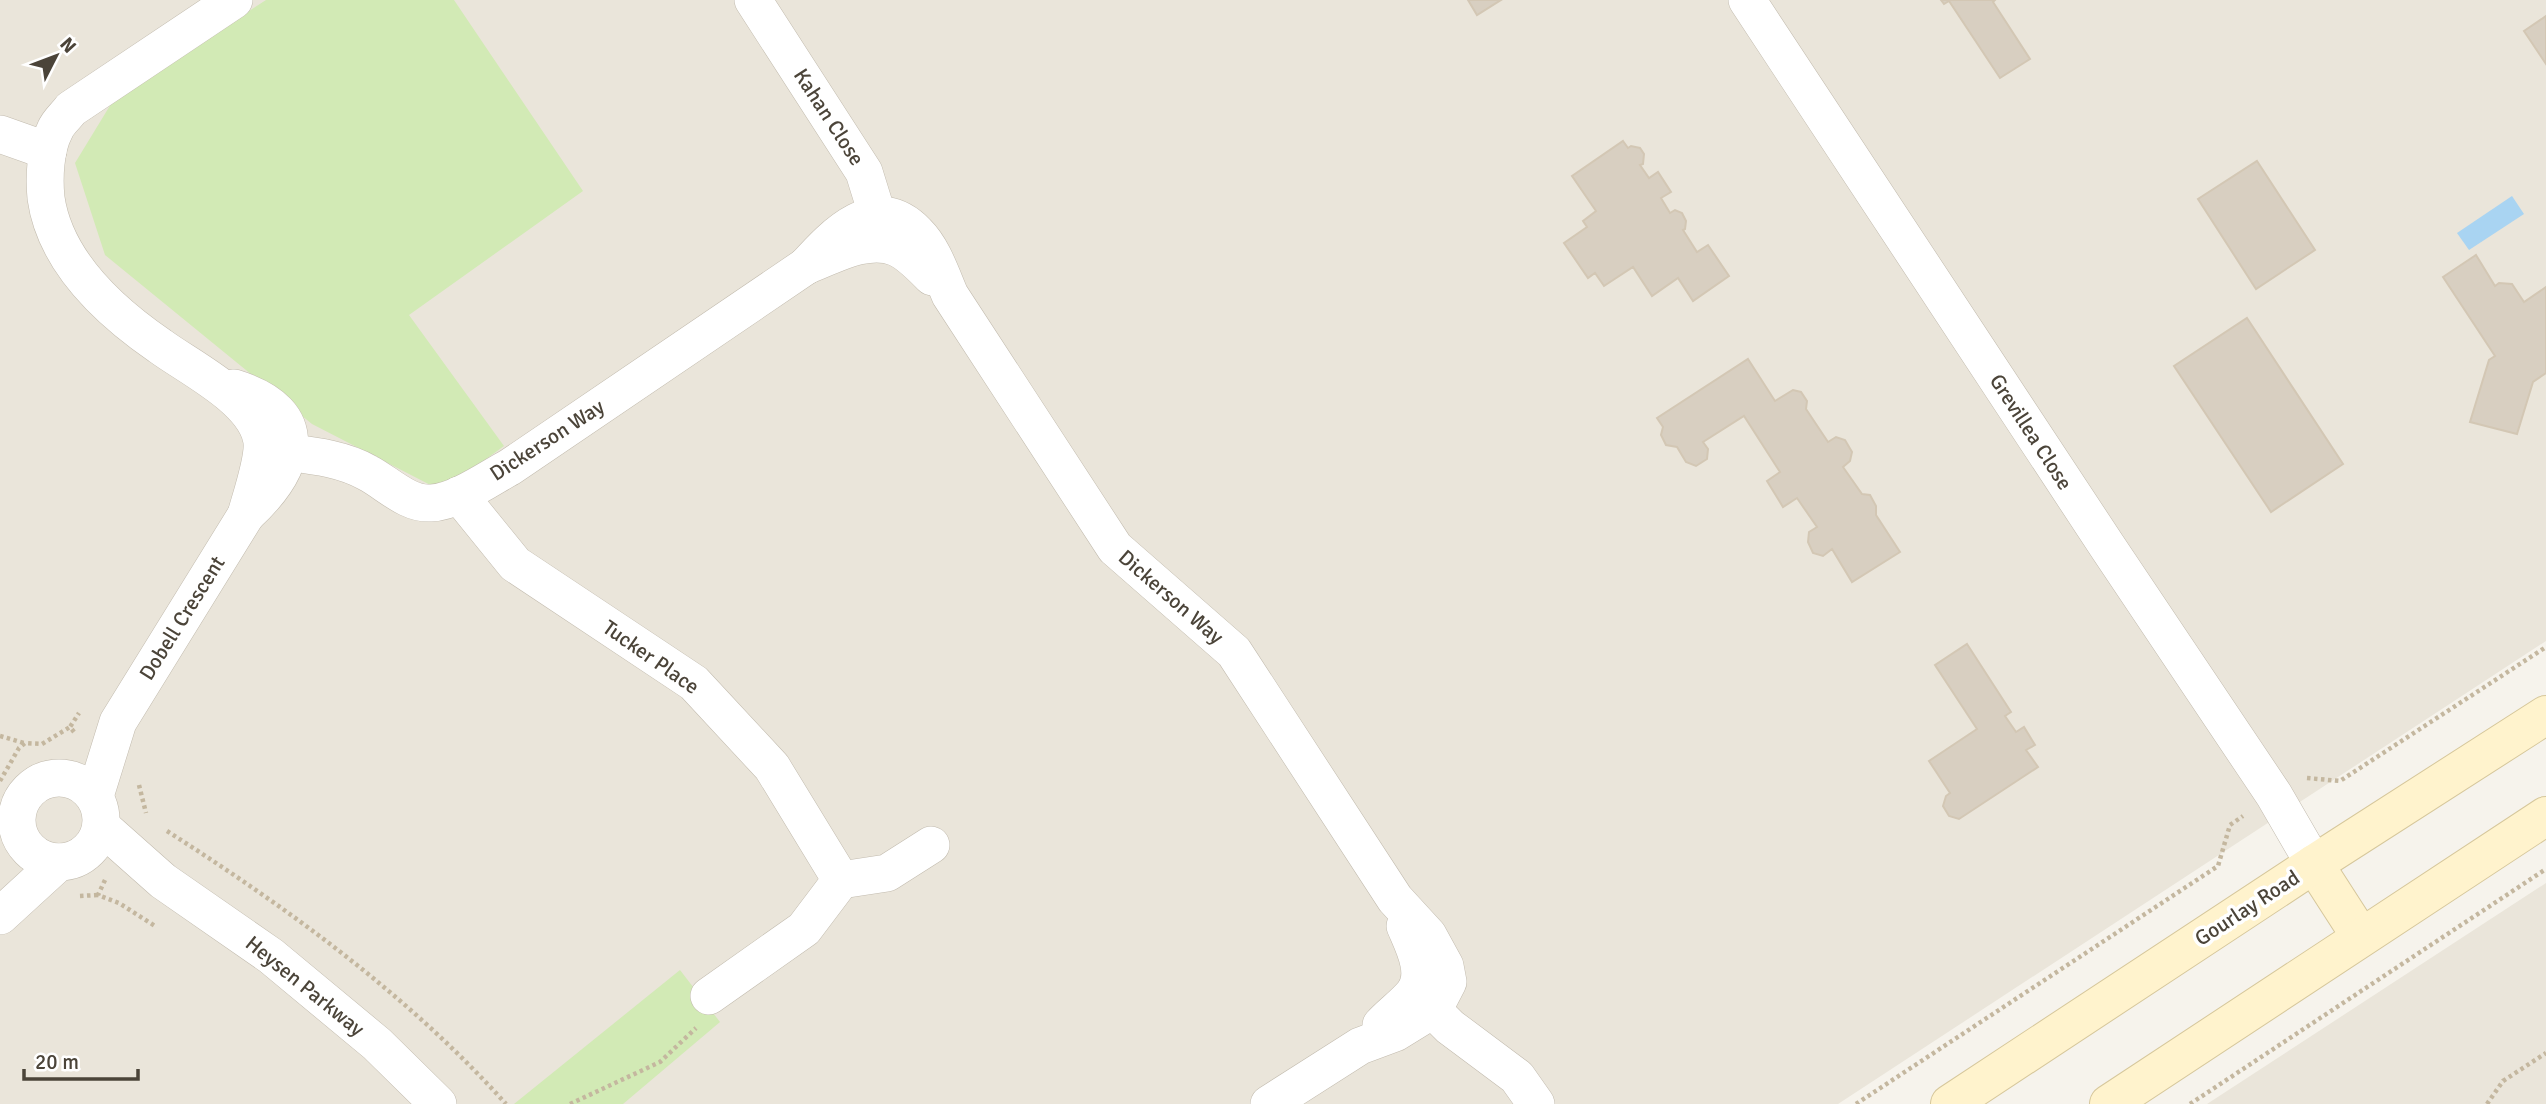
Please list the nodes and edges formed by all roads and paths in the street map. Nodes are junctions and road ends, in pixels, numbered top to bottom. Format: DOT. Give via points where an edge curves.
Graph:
graph roads {
  1 [pos="234,0"];
  2 [pos="753,0"];
  3 [pos="1747,0"];
  4 [pos="0,134"];
  5 [pos="48,151"];
  6 [pos="875,229"];
  7 [pos="276,451"];
  8 [pos="459,495"];
  9 [pos="2546,647"];
  10 [pos="83,707"];
  11 [pos="2546,715"];
  12 [pos="0,736"];
  13 [pos="25,743"];
  14 [pos="88,744"];
  15 [pos="17,794"];
  16 [pos="2274,795"];
  17 [pos="2546,816"];
  18 [pos="147,818"];
  19 [pos="85,835"];
  20 [pos="931,845"];
  21 [pos="2314,864"];
  22 [pos="2546,869"];
  23 [pos="841,880"];
  24 [pos="0,914"];
  25 [pos="2361,937"];
  26 [pos="709,996"];
  27 [pos="1424,1000"];
  28 [pos="2546,1053"];
  29 [pos="1292,1098"];
  30 [pos="438,1104"];
  31 [pos="570,1104"];
  32 [pos="1536,1104"];
  33 [pos="1856,1104"];
  34 [pos="1950,1104"];
  35 [pos="2109,1104"];
  36 [pos="2190,1104"];
  37 [pos="2487,1104"];
  1 -- 5 [label="street" via="71,109 55,130"];
  2 -- 6 [label="street, Kahan Close" via="864,172"];
  3 -- 16 [label="street, Grevillea Close"];
  4 -- 5 [label="street"];
  5 -- 7 [label="street" via="49,222 69,259 107,303 246,410"];
  6 -- 8 [label="street, Dickerson Way" via="850,248 806,266 510,467"];
  6 -- 27 [label="street, Dickerson Way" via="950,295 1115,548 1234,652 1395,898 1417,954"];
  7 -- 8 [label="street, Dickerson Way" via="331,458 366,471 410,499 431,504"];
  7 -- 14 [label="street, Dobell Crescent" via="246,515 118,722"];
  8 -- 23 [label="street, Tucker Place" via="515,564 694,683 772,767"];
  9 -- 16 [label="path" via="2340,781 2300,778"];
  10 -- 14 [label="path"];
  11 -- 21 [label="main road, Gourlay Road"];
  12 -- 13 [label="path"];
  13 -- 14 [label="path"];
  13 -- 15 [label="path" via="19,748"];
  14 -- 15 [label="street"];
  14 -- 18 [label="path" via="123,764 134,776"];
  14 -- 19 [label="street, Dobell Crescent"];
  15 -- 19 [label="street" via="66,777 76,781"];
  15 -- 19 [label="street" via="34,854 46,860"];
  15 -- 24 [label="street"];
  16 -- 21 [label="street, Grevillea Close"];
  16 -- 33 [label="path" via="2230,825 2218,866"];
  17 -- 25 [label="main road"];
  19 -- 24 [label="street"];
  19 -- 30 [label="street, Heysen Parkway" via="163,881 271,956 377,1044"];
  20 -- 23 [label="street" via="887,873"];
  21 -- 25 [label="main road"];
  21 -- 34 [label="main road, Gourlay Road"];
  22 -- 36 [label="path"];
  23 -- 26 [label="street" via="804,929"];
  25 -- 35 [label="main road"];
  26 -- 31 [label="path" via="695,1032 660,1062"];
  27 -- 29 [label="street"];
  27 -- 32 [label="street" via="1450,1027 1517,1077"];
  28 -- 37 [label="path" via="2503,1081"];
}
